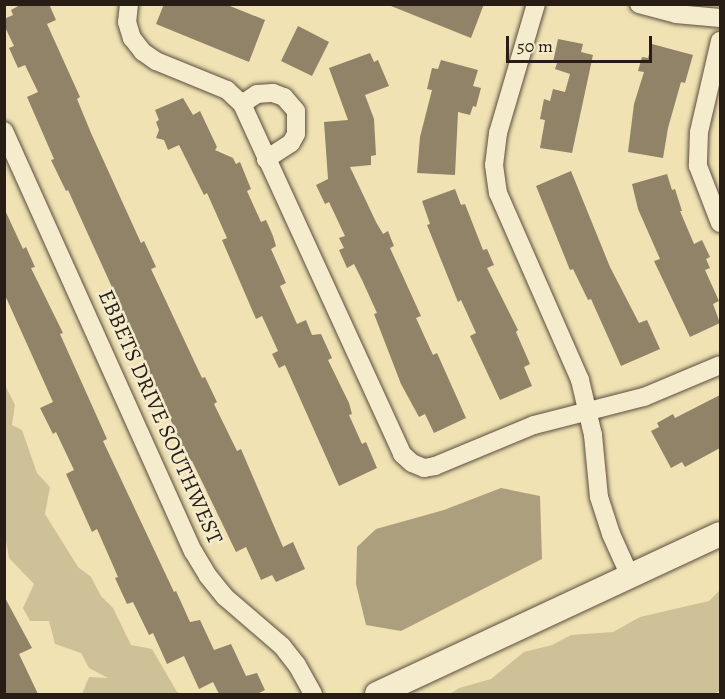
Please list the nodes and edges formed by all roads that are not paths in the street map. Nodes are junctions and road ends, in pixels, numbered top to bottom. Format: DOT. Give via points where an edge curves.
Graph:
graph roads {
  1 [pos="129,4"];
  2 [pos="536,4"];
  3 [pos="639,4"];
  4 [pos="720,18"];
  5 [pos="720,41"];
  6 [pos="242,104"];
  7 [pos="4,131"];
  8 [pos="267,159"];
  9 [pos="720,223"];
  10 [pos="720,365"];
  11 [pos="588,412"];
  12 [pos="720,534"];
  13 [pos="630,576"];
  14 [pos="313,694"];
  15 [pos="377,694"];
  1 -- 6 [label="street" via="127,22 132,38 143,52 227,90"];
  2 -- 11 [label="street" via="498,133 494,165 498,194 579,380"];
  3 -- 4 [label="street" via="676,14"];
  5 -- 9 [label="street" via="699,132 698,166"];
  6 -- 8 [label="street"];
  6 -- 8 [label="street" via="257,94 273,93 284,97 296,111 296,134"];
  7 -- 14 [label="street, EBBETS DRIVE SOUTHWEST" via="193,551 225,597 282,646"];
  8 -- 11 [label="street" via="402,454 412,463 424,468 435,466 534,425"];
  10 -- 11 [label="street" via="669,389"];
  11 -- 13 [label="street" via="598,497"];
  12 -- 13 [label="street"];
  13 -- 15 [label="street"];
}
